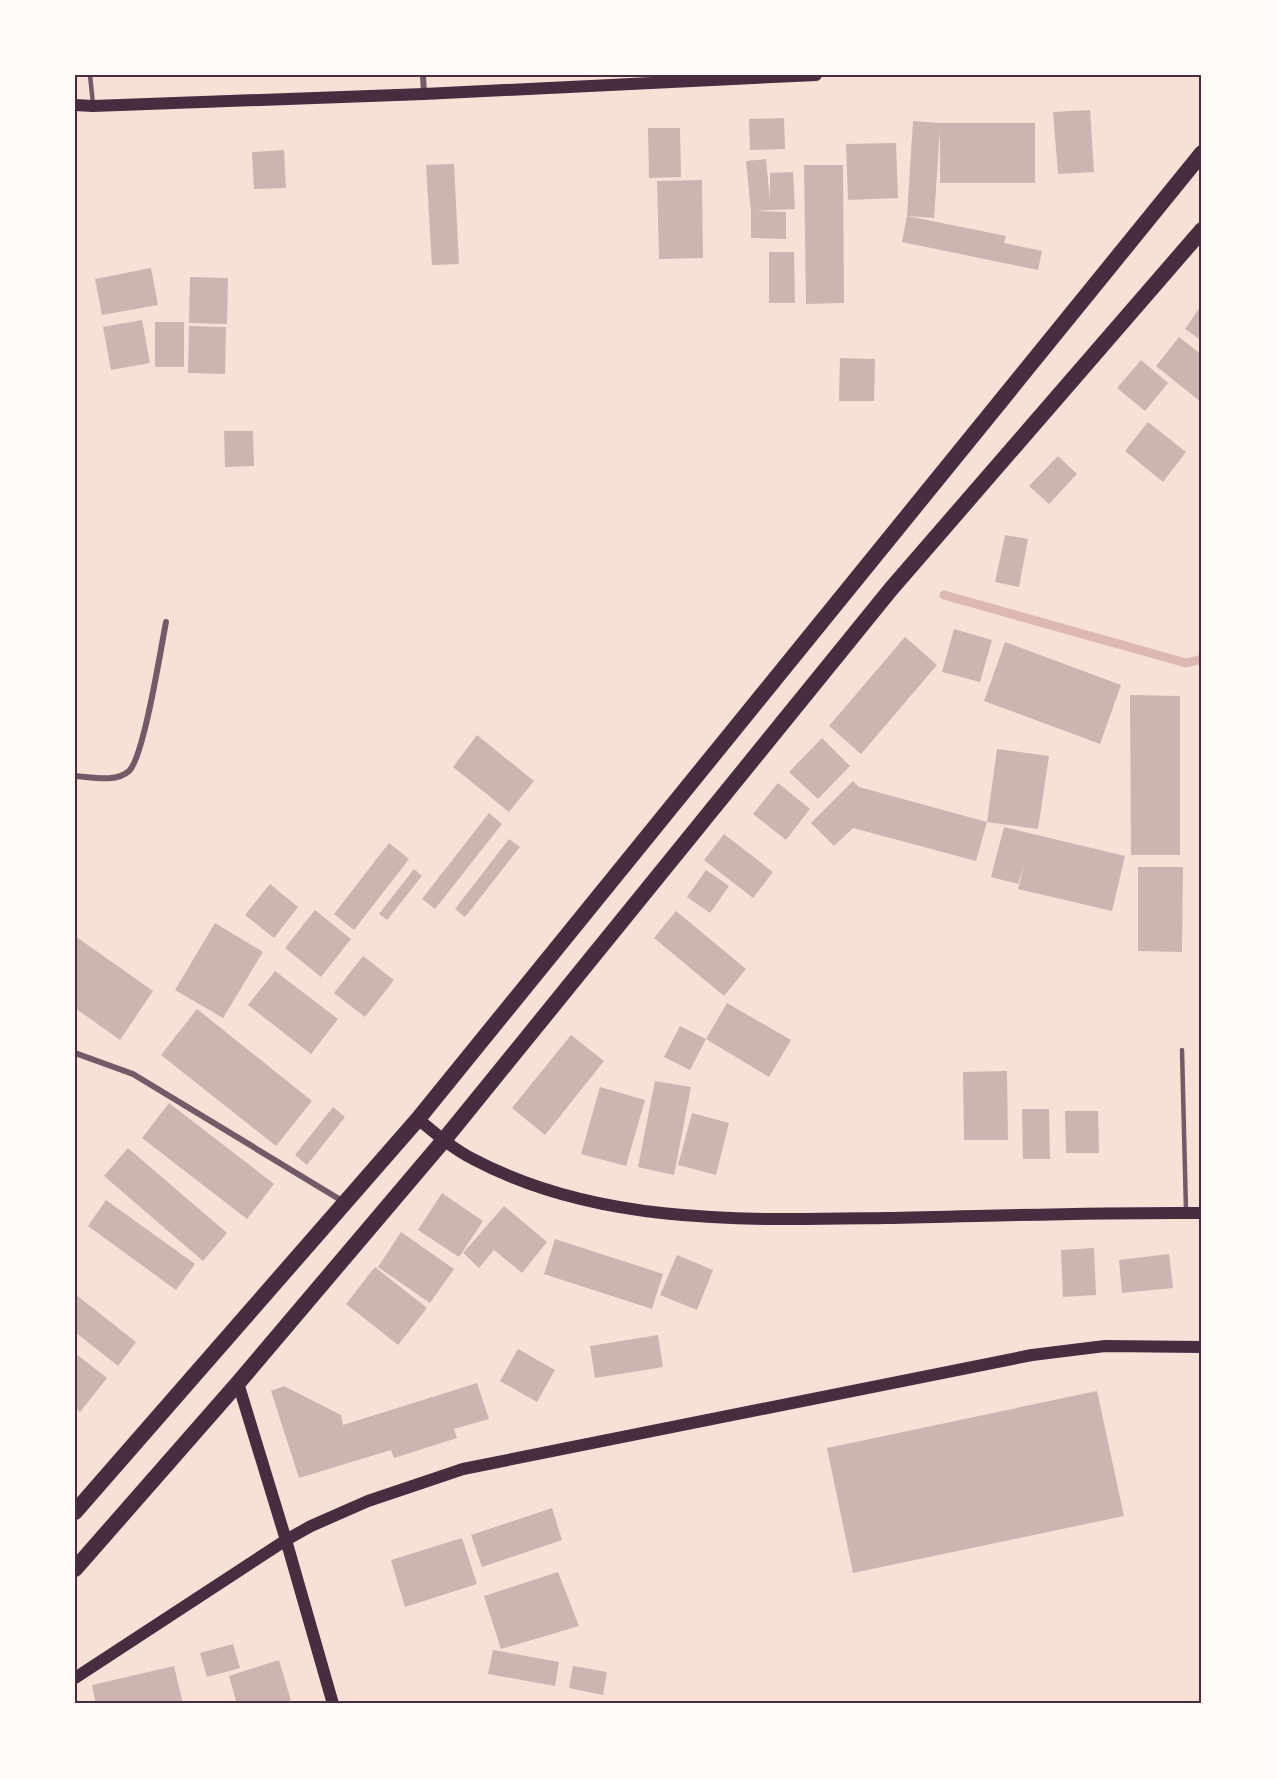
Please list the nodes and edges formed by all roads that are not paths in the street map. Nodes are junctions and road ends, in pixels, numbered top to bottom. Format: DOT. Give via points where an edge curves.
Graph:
graph roads {
  1 [pos="90,75"];
  2 [pos="423,75"];
  3 [pos="816,75"];
  4 [pos="424,94"];
  5 [pos="75,105"];
  6 [pos="93,106"];
  7 [pos="1202,153"];
  8 [pos="1202,230"];
  9 [pos="166,622"];
  10 [pos="75,776"];
  11 [pos="1182,1050"];
  12 [pos="75,1053"];
  13 [pos="417,1119"];
  14 [pos="444,1140"];
  15 [pos="344,1203"];
  16 [pos="1186,1213"];
  17 [pos="1202,1213"];
  18 [pos="1202,1347"];
  19 [pos="238,1383"];
  20 [pos="75,1512"];
  21 [pos="286,1540"];
  22 [pos="75,1569"];
  23 [pos="75,1678"];
  24 [pos="333,1704"];
  1 -- 6 [label="lane"];
  2 -- 4 [label="street"];
  3 -- 4 [label="main road"];
  4 -- 6 [label="main road"];
  5 -- 6 [label="main road"];
  7 -- 13 [label="highway"];
  8 -- 14 [label="highway" via="891,590"];
  9 -- 10 [label="street" via="136,760 129,772 115,778"];
  11 -- 16 [label="lane"];
  12 -- 15 [label="street" via="133,1074"];
  13 -- 14 [label="main road"];
  13 -- 15 [label="highway"];
  14 -- 16 [label="main road" via="470,1158 528,1184 575,1198 671,1215 768,1220"];
  14 -- 19 [label="highway"];
  15 -- 20 [label="highway"];
  16 -- 17 [label="main road"];
  18 -- 21 [label="main road" via="1106,1346 1032,1355 463,1469 368,1501"];
  19 -- 21 [label="main road"];
  19 -- 22 [label="highway"];
  21 -- 23 [label="main road"];
  21 -- 24 [label="main road"];
}
